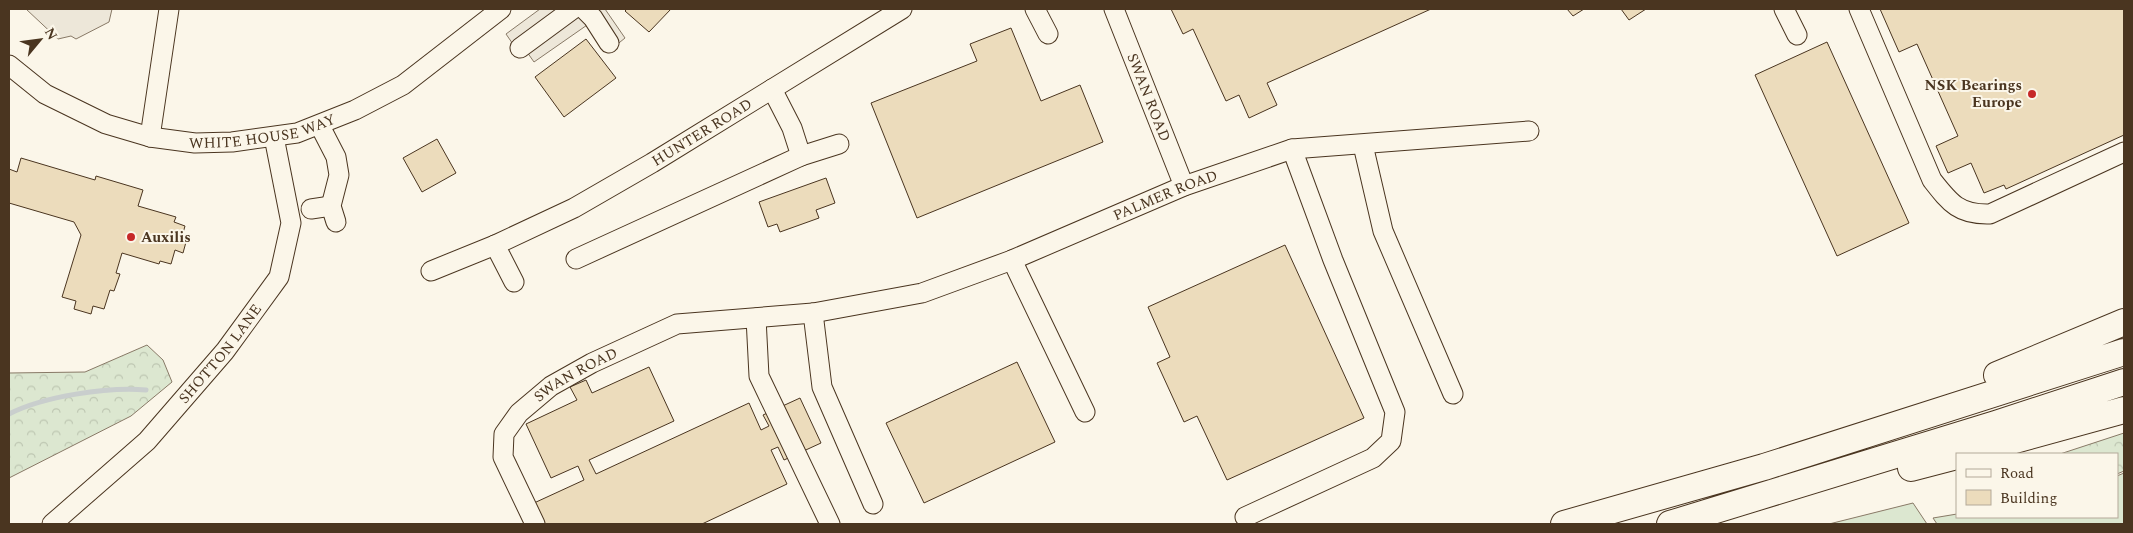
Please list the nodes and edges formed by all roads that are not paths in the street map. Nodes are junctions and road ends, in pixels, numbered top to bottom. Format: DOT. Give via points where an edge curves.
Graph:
graph roads {
  1 [pos="168,9"];
  2 [pos="501,9"];
  3 [pos="572,9"];
  4 [pos="584,9"];
  5 [pos="902,9"];
  6 [pos="1035,9"];
  7 [pos="1114,9"];
  8 [pos="1784,9"];
  9 [pos="1859,9"];
  10 [pos="1048,34"];
  11 [pos="1796,35"];
  12 [pos="609,43"];
  13 [pos="520,48"];
  14 [pos="9,65"];
  15 [pos="772,89"];
  16 [pos="320,126"];
  17 [pos="1529,131"];
  18 [pos="150,137"];
  19 [pos="274,137"];
  20 [pos="839,144"];
  21 [pos="1364,145"];
  22 [pos="1292,149"];
  23 [pos="2124,152"];
  24 [pos="801,156"];
  25 [pos="1184,186"];
  26 [pos="311,210"];
  27 [pos="495,246"];
  28 [pos="576,259"];
  29 [pos="1012,260"];
  30 [pos="432,271"];
  31 [pos="514,282"];
  32 [pos="813,313"];
  33 [pos="756,318"];
  34 [pos="2124,322"];
  35 [pos="2124,352"];
  36 [pos="2124,382"];
  37 [pos="1453,394"];
  38 [pos="2124,410"];
  39 [pos="1085,412"];
  40 [pos="1968,453"];
  41 [pos="1956,456"];
  42 [pos="1764,467"];
  43 [pos="1775,494"];
  44 [pos="873,504"];
  45 [pos="1245,518"];
  46 [pos="52,524"];
  47 [pos="535,524"];
  48 [pos="830,524"];
  49 [pos="1564,524"];
  50 [pos="1670,524"];
  1 -- 18 [label="street"];
  2 -- 16 [label="street, WHITE HOUSE WAY" via="402,85"];
  3 -- 13 [label="street"];
  4 -- 12 [label="street"];
  5 -- 15 [label="street, HUNTER ROAD"];
  6 -- 10 [label="street"];
  7 -- 25 [label="street, SWAN ROAD"];
  8 -- 11 [label="street"];
  9 -- 23 [label="street" via="1932,180 1950,204 1972,215 1990,214"];
  14 -- 18 [label="street, WHITE HOUSE WAY" via="45,94 106,124"];
  15 -- 24 [label="street" via="795,134"];
  15 -- 27 [label="street, HUNTER ROAD" via="590,199"];
  16 -- 19 [label="street, WHITE HOUSE WAY"];
  16 -- 26 [label="street" via="336,157 340,174 333,214"];
  17 -- 21 [label="street, PALMER ROAD"];
  18 -- 19 [label="street, WHITE HOUSE WAY" via="194,143"];
  19 -- 46 [label="street, SHOTTON LANE" via="291,223 279,277 224,351 147,441"];
  20 -- 24 [label="street"];
  21 -- 22 [label="street, PALMER ROAD"];
  21 -- 37 [label="street" via="1383,231"];
  22 -- 25 [label="street, PALMER ROAD"];
  22 -- 45 [label="street" via="1395,412 1391,441 1373,458"];
  24 -- 28 [label="street"];
  25 -- 29 [label="street, PALMER ROAD"];
  27 -- 30 [label="street, HUNTER ROAD"];
  27 -- 31 [label="street"];
  29 -- 32 [label="street, PALMER ROAD" via="922,293"];
  29 -- 39 [label="street"];
  32 -- 33 [label="street, SWAN ROAD"];
  32 -- 44 [label="street" via="822,386"];
  33 -- 47 [label="street, SWAN ROAD" via="677,324 592,363 551,386 519,413 504,434 504,458"];
  33 -- 48 [label="street" via="759,376"];
  34 -- 42 [label="highway" via="2028,364 1869,421"];
  35 -- 42 [label="highway"];
  36 -- 43 [label="highway"];
  38 -- 40 [label="highway"];
  41 -- 43 [label="highway" via="1887,474"];
  42 -- 49 [label="highway"];
  43 -- 50 [label="highway"];
}
